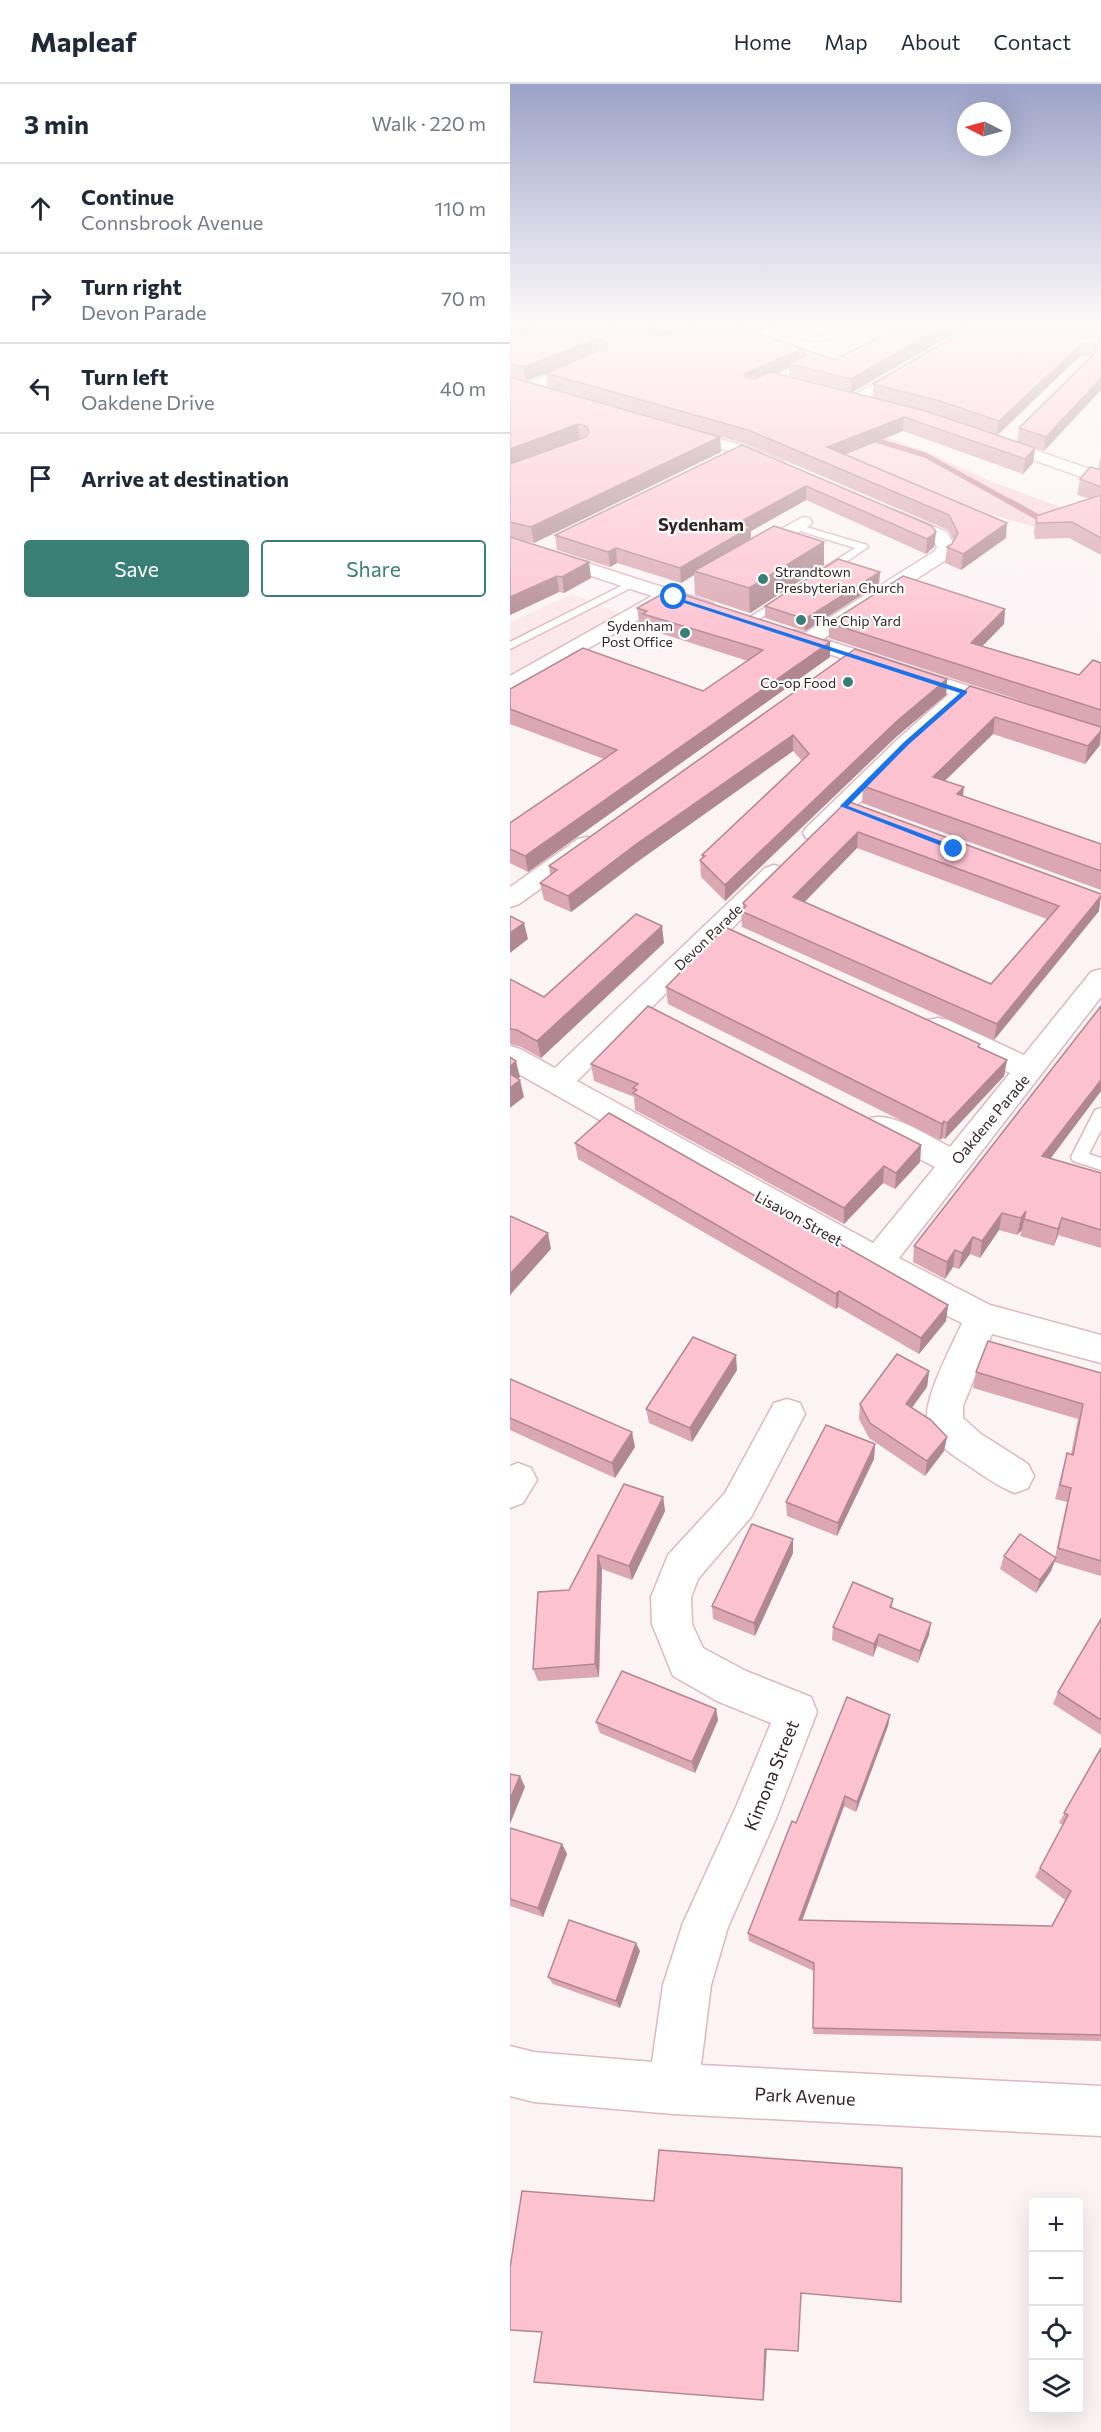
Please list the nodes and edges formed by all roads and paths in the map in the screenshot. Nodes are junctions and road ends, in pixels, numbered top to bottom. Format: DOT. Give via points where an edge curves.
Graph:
graph roads {
  1 [pos="682,433"];
  2 [pos="1014,433"];
  3 [pos="973,434"];
  4 [pos="1001,443"];
  5 [pos="742,450"];
  6 [pos="723,460"];
  7 [pos="791,470"];
  8 [pos="1101,479"];
  9 [pos="874,507"];
  10 [pos="805,526"];
  11 [pos="510,543"];
  12 [pos="733,563"];
  13 [pos="815,578"];
  14 [pos="632,584"];
  15 [pos="692,586"];
  16 [pos="796,590"];
  17 [pos="671,596"];
  18 [pos="749,621"];
  19 [pos="807,640"];
  20 [pos="510,646"];
  21 [pos="850,655"];
  22 [pos="830,669"];
  23 [pos="510,685"];
  24 [pos="964,692"];
  25 [pos="1021,711"];
  26 [pos="604,832"];
  27 [pos="510,899"];
  28 [pos="1101,978"];
  29 [pos="911,1015"];
  30 [pos="510,1056"];
  31 [pos="1030,1070"];
  32 [pos="557,1083"];
  33 [pos="1101,1114"];
  34 [pos="862,1116"];
  35 [pos="954,1162"];
  36 [pos="1101,1164"];
  37 [pos="878,1261"];
  38 [pos="982,1317"];
  39 [pos="1101,1349"];
  40 [pos="787,1414"];
  41 [pos="1015,1476"];
  42 [pos="510,2071"];
  43 [pos="672,2089"];
  44 [pos="1101,2111"];
  1 -- 5 [label="street"];
  2 -- 4 [label="street"];
  3 -- 4 [label="street"];
  4 -- 8 [label="street"];
  5 -- 6 [label="street"];
  5 -- 7 [label="street"];
  9 -- 19 [label="street" via="941,536 946,547 923,567"];
  10 -- 12 [label="street"];
  10 -- 13 [label="lane" via="863,547"];
  11 -- 14 [label="street" via="543,547"];
  14 -- 17 [label="street"];
  14 -- 20 [label="lane"];
  15 -- 17 [label="street"];
  16 -- 18 [label="lane"];
  17 -- 18 [label="street"];
  17 -- 23 [label="street"];
  18 -- 19 [label="street"];
  19 -- 21 [label="street"];
  21 -- 22 [label="street"];
  21 -- 24 [label="street"];
  24 -- 25 [label="street"];
  24 -- 32 [label="street, Devon Parade" via="906,744 853,810 797,851 730,933 651,1009"];
  26 -- 27 [label="street"];
  28 -- 31 [label="street, Oakdene Parade"];
  29 -- 31 [label="street"];
  30 -- 32 [label="street, Lisavon Street"];
  31 -- 35 [label="street, Oakdene Parade"];
  32 -- 37 [label="street, Lisavon Street"];
  33 -- 36 [label="lane" via="1079,1157"];
  34 -- 35 [label="street"];
  35 -- 37 [label="street, Oakdene Parade"];
  37 -- 38 [label="street, Lisavon Street"];
  38 -- 39 [label="street, Lisavon Street"];
  38 -- 41 [label="street" via="945,1406 945,1425 968,1446"];
  40 -- 43 [label="street, Kimona Street" via="738,1505 682,1568 671,1597 672,1624 688,1662 732,1686 796,1712 753,1821 706,1923 687,1985"];
  42 -- 43 [label="street, Park Avenue" via="534,2077"];
  43 -- 44 [label="street, Park Avenue"];
}
